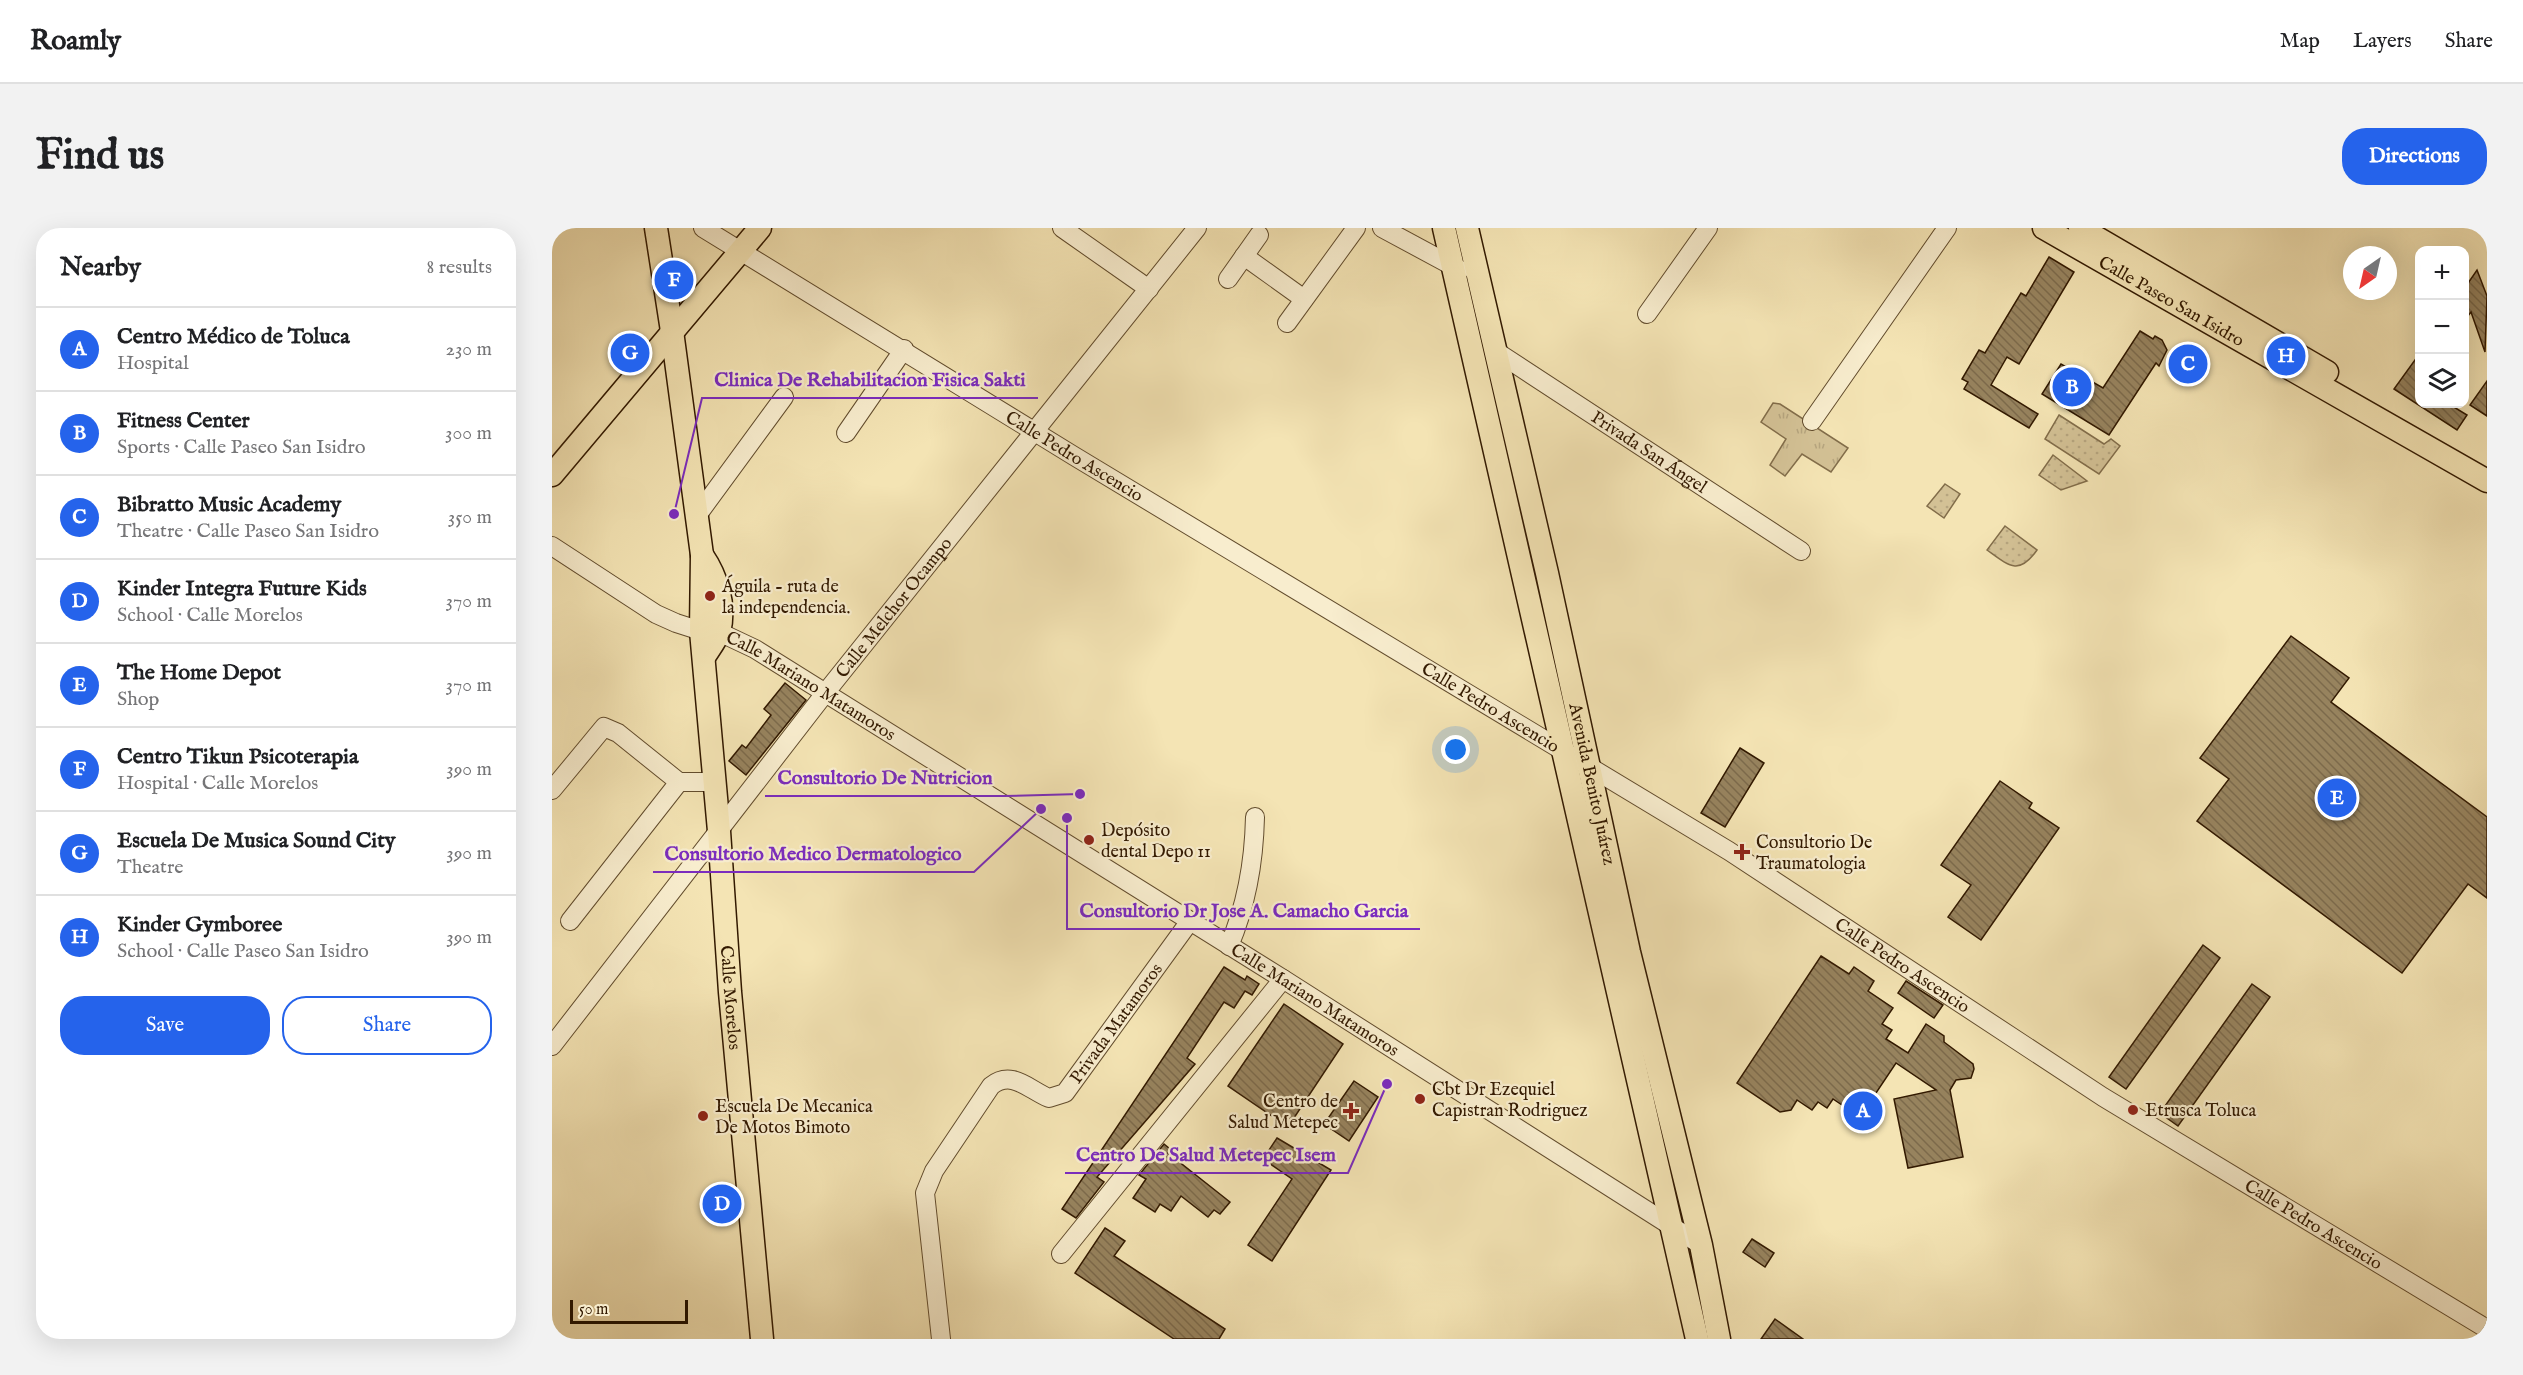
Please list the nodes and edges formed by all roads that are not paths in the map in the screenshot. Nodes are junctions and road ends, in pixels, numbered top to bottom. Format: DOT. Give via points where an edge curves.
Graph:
graph roads {
  1 [pos="656,228"];
  2 [pos="703,228"];
  3 [pos="760,228"];
  4 [pos="1062,228"];
  5 [pos="1197,228"];
  6 [pos="1356,228"];
  7 [pos="1382,228"];
  8 [pos="1444,228"];
  9 [pos="1467,228"];
  10 [pos="1708,228"];
  11 [pos="1947,228"];
  12 [pos="2044,228"];
  13 [pos="2080,228"];
  14 [pos="1259,235"];
  15 [pos="743,251"];
  16 [pos="1244,256"];
  17 [pos="1451,265"];
  18 [pos="1478,278"];
  19 [pos="1228,279"];
  20 [pos="1149,289"];
  21 [pos="1304,299"];
  22 [pos="1647,314"];
  23 [pos="1287,323"];
  24 [pos="672,331"];
  25 [pos="904,349"];
  26 [pos="1497,352"];
  27 [pos="784,397"];
  28 [pos="1812,421"];
  29 [pos="1035,432"];
  30 [pos="846,433"];
  31 [pos="2487,463"];
  32 [pos="552,475"];
  33 [pos="2487,481"];
  34 [pos="696,518"];
  35 [pos="552,546"];
  36 [pos="1801,551"];
  37 [pos="710,632"];
  38 [pos="826,692"];
  39 [pos="1563,752"];
  40 [pos="1588,766"];
  41 [pos="679,782"];
  42 [pos="713,782"];
  43 [pos="552,790"];
  44 [pos="1255,817"];
  45 [pos="719,831"];
  46 [pos="570,921"];
  47 [pos="1190,921"];
  48 [pos="1229,946"];
  49 [pos="1283,979"];
  50 [pos="552,1046"];
  51 [pos="1671,1228"];
  52 [pos="1701,1245"];
  53 [pos="1061,1254"];
  54 [pos="2487,1329"];
  55 [pos="762,1339"];
  56 [pos="941,1339"];
  57 [pos="1697,1339"];
  58 [pos="1719,1339"];
  1 -- 24 [label="main road, Calle Morelos"];
  2 -- 15 [label="street, Calle Pedro Ascencio"];
  3 -- 15 [label="main road"];
  4 -- 20 [label="street"];
  5 -- 20 [label="street, Calle Melchor Ocampo"];
  6 -- 21 [label="street"];
  7 -- 17 [label="street"];
  8 -- 17 [label="main road, Avenida Benito Juárez"];
  9 -- 18 [label="main road, Avenida Benito Juárez"];
  10 -- 22 [label="street"];
  11 -- 28 [label="street"];
  12 -- 33 [label="main road, Calle Paseo San Isidro"];
  13 -- 31 [label="main road, Calle Paseo San Isidro"];
  14 -- 16 [label="street"];
  15 -- 24 [label="main road"];
  15 -- 25 [label="street, Calle Pedro Ascencio"];
  16 -- 19 [label="street"];
  16 -- 21 [label="street"];
  17 -- 18 [label="street"];
  17 -- 39 [label="main road, Avenida Benito Juárez"];
  18 -- 26 [label="main road, Avenida Benito Juárez"];
  20 -- 29 [label="street, Calle Melchor Ocampo"];
  21 -- 23 [label="street"];
  24 -- 32 [label="main road"];
  24 -- 34 [label="main road, Calle Morelos"];
  25 -- 29 [label="street, Calle Pedro Ascencio"];
  25 -- 30 [label="street"];
  26 -- 36 [label="street, Privada San Ángel"];
  26 -- 40 [label="main road, Avenida Benito Juárez"];
  27 -- 34 [label="street"];
  29 -- 38 [label="street, Calle Melchor Ocampo"];
  29 -- 39 [label="street, Calle Pedro Ascencio"];
  34 -- 37 [label="main road, Calle Morelos" via="702,555 714,573 721,600"];
  35 -- 37 [label="street, Calle Mariano Matamoros" via="656,614"];
  37 -- 38 [label="street, Calle Mariano Matamoros" via="755,649"];
  37 -- 42 [label="main road, Calle Morelos" via="704,657"];
  38 -- 45 [label="street, Calle Melchor Ocampo"];
  38 -- 47 [label="street, Calle Mariano Matamoros"];
  39 -- 40 [label="street, Calle Pedro Ascencio"];
  39 -- 51 [label="main road, Avenida Benito Juárez"];
  40 -- 52 [label="main road, Avenida Benito Juárez"];
  40 -- 54 [label="street, Calle Pedro Ascencio" via="1729,851 2103,1097"];
  41 -- 42 [label="street"];
  41 -- 43 [label="street" via="618,733 604,727"];
  41 -- 46 [label="street"];
  42 -- 45 [label="main road, Calle Morelos"];
  44 -- 48 [label="street" via="1254,850 1242,916"];
  45 -- 50 [label="street, Calle Melchor Ocampo"];
  45 -- 55 [label="main road, Calle Morelos"];
  47 -- 48 [label="street, Calle Mariano Matamoros"];
  47 -- 56 [label="street, Privada Matamoros" via="1065,1093 1049,1098 1019,1082 1006,1078 998,1081 934,1171 925,1192"];
  48 -- 49 [label="street, Calle Mariano Matamoros"];
  49 -- 51 [label="street, Calle Mariano Matamoros"];
  49 -- 53 [label="street"];
  51 -- 52 [label="street, Calle Mariano Matamoros"];
  51 -- 57 [label="main road, Avenida Benito Juárez"];
  52 -- 58 [label="main road, Avenida Benito Juárez"];
}
